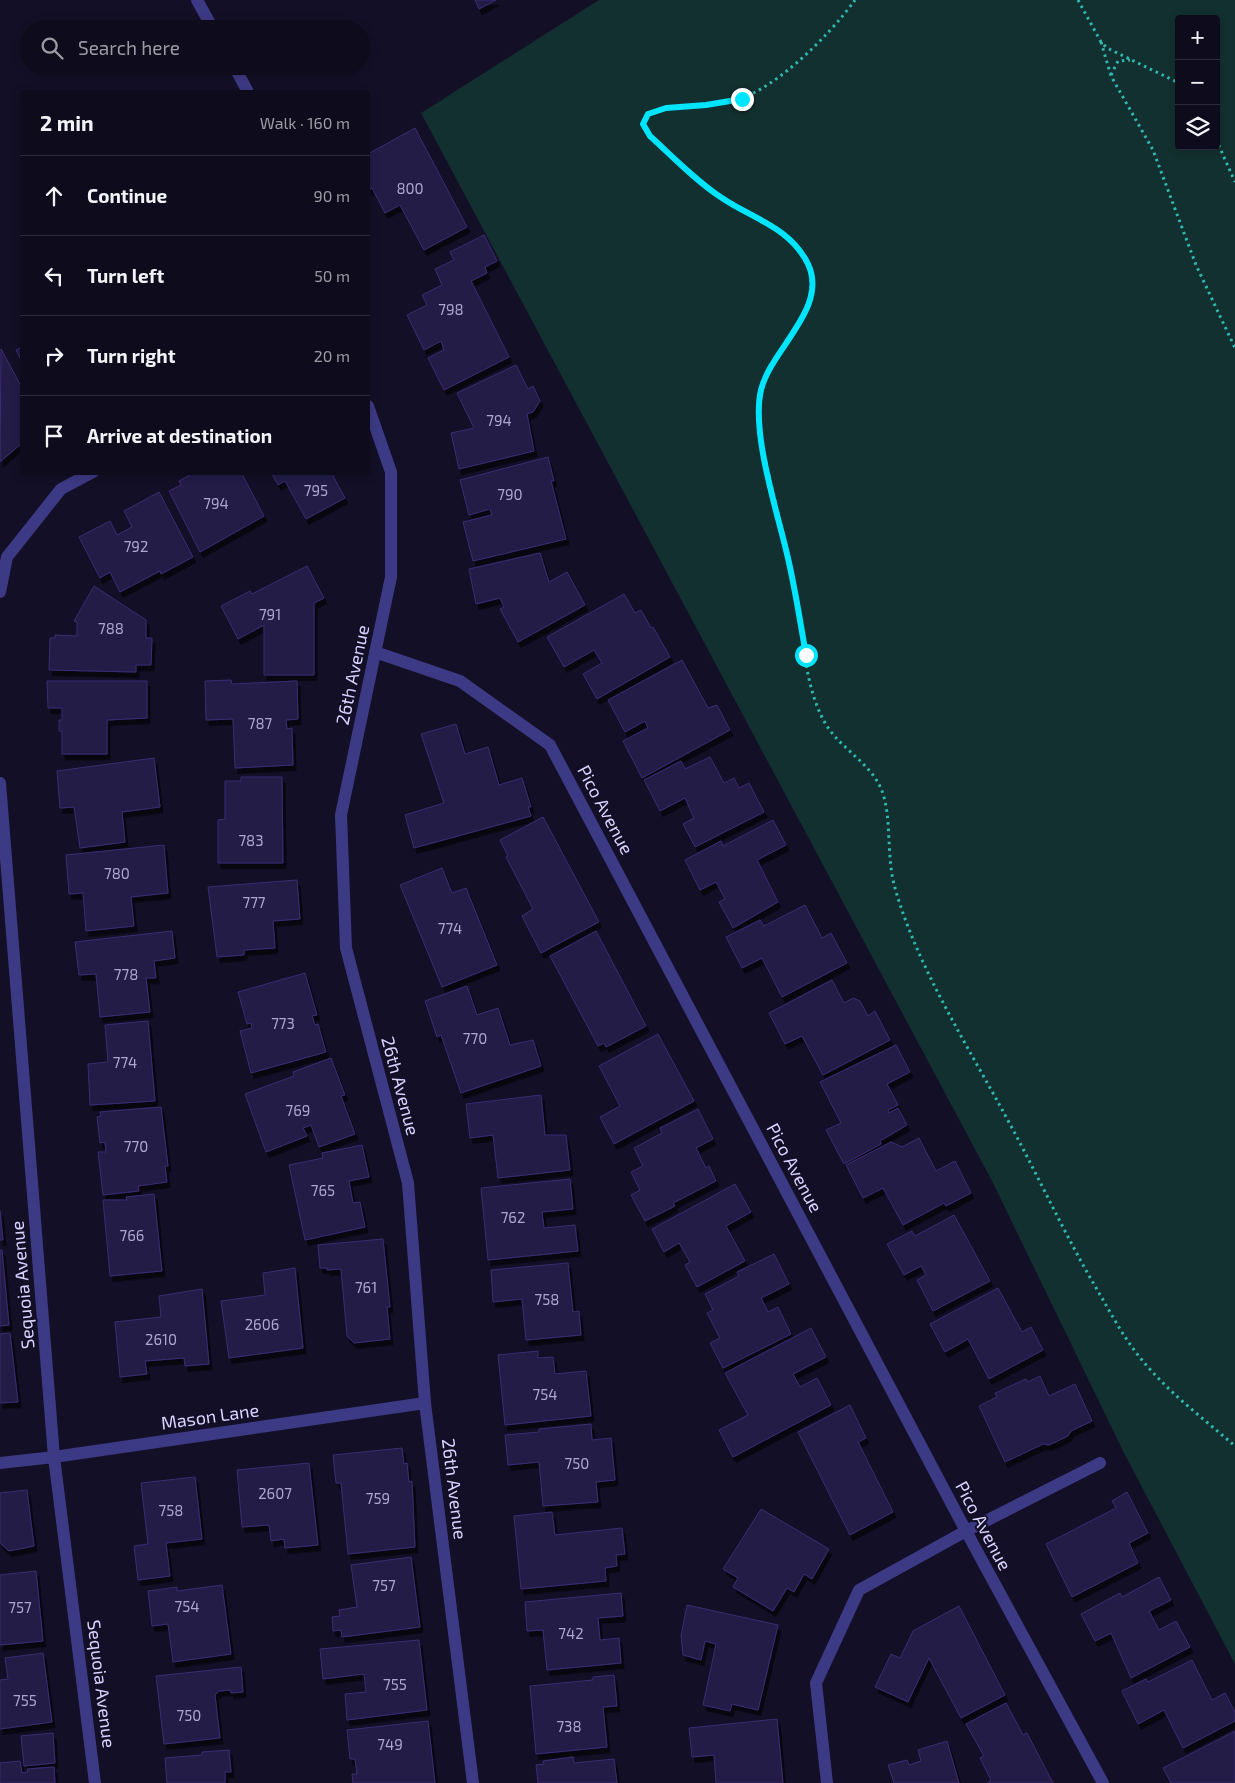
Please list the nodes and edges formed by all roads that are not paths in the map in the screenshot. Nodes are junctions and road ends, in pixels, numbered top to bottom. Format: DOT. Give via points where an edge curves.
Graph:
graph roads {
  1 [pos="197,0"];
  2 [pos="208,20"];
  3 [pos="239,75"];
  4 [pos="247,90"];
  5 [pos="370,412"];
  6 [pos="87,475"];
  7 [pos="0,592"];
  8 [pos="376,652"];
  9 [pos="0,783"];
  10 [pos="425,1403"];
  11 [pos="54,1457"];
  12 [pos="0,1463"];
  13 [pos="1100,1463"];
  14 [pos="966,1532"];
  15 [pos="95,1783"];
  16 [pos="472,1783"];
  17 [pos="827,1783"];
  18 [pos="1103,1783"];
  1 -- 2 [label="street"];
  3 -- 4 [label="street"];
  5 -- 8 [label="street, 26th Avenue" via="392,472 391,577"];
  6 -- 7 [label="street" via="61,489 7,557"];
  8 -- 10 [label="street, 26th Avenue" via="341,815 346,948 408,1183"];
  8 -- 14 [label="street, Pico Avenue" via="460,681 550,745"];
  9 -- 11 [label="street, Sequoia Avenue"];
  10 -- 11 [label="street, Mason Lane"];
  10 -- 16 [label="street, 26th Avenue"];
  11 -- 12 [label="street, Mason Lane"];
  11 -- 15 [label="street, Sequoia Avenue"];
  13 -- 14 [label="street"];
  14 -- 17 [label="street" via="859,1590 816,1683"];
  14 -- 18 [label="street, Pico Avenue"];
}
